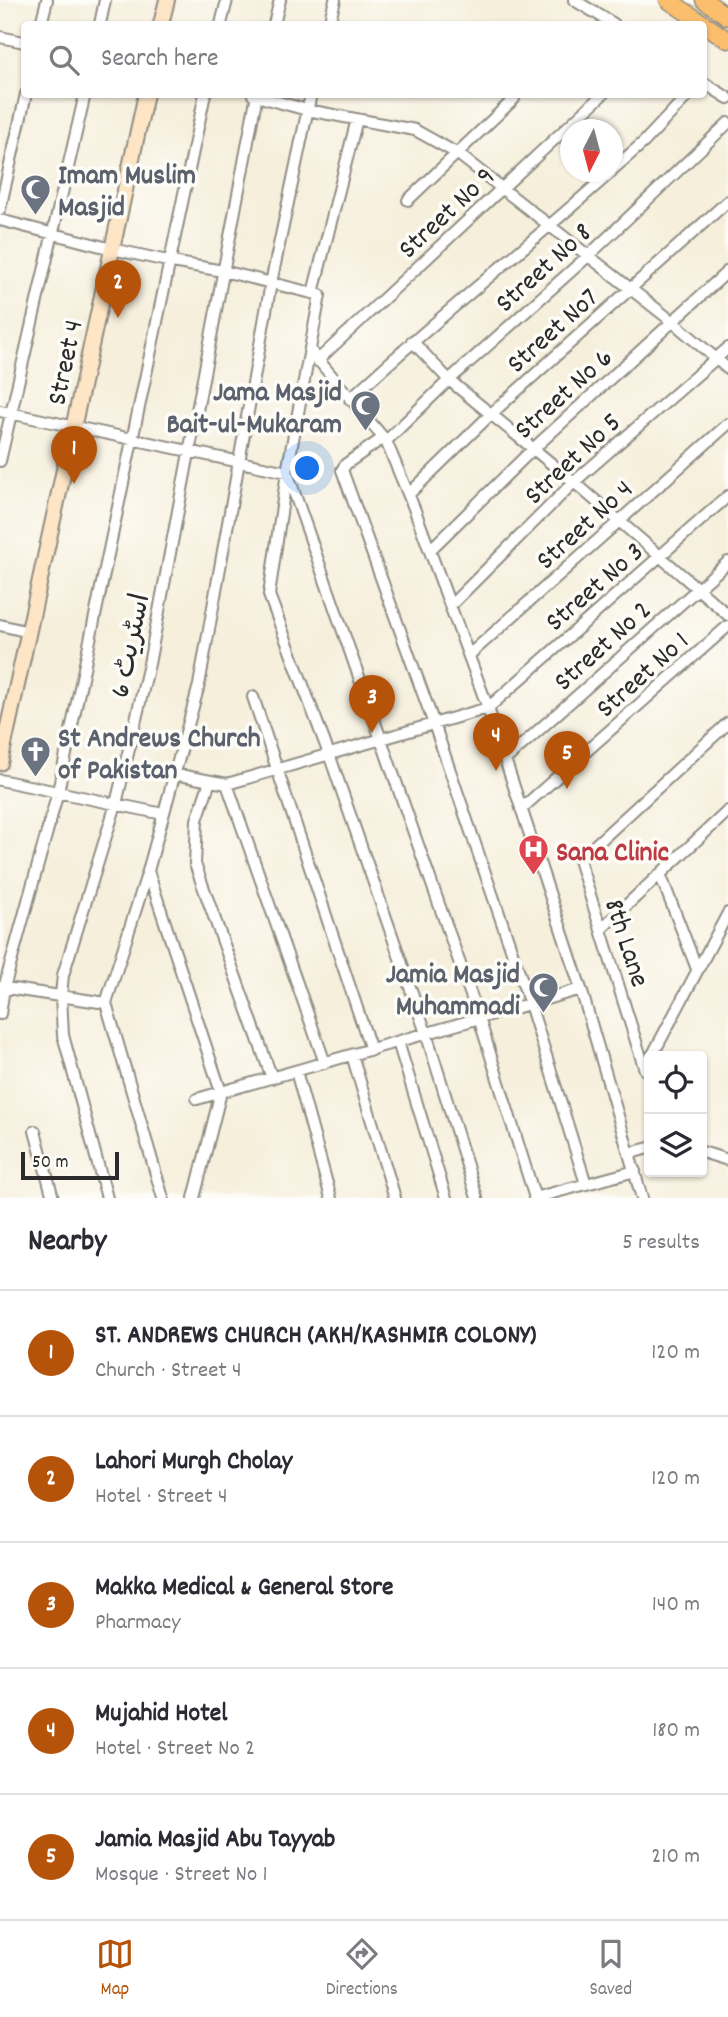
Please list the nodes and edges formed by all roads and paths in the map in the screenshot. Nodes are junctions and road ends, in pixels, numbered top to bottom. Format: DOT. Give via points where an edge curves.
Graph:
graph roads {
  1 [pos="47,0"];
  2 [pos="105,0"];
  3 [pos="167,0"];
  4 [pos="227,0"];
  5 [pos="280,0"];
  6 [pos="335,0"];
  7 [pos="574,0"];
  8 [pos="668,0"];
  9 [pos="704,0"];
  10 [pos="728,17"];
  11 [pos="42,21"];
  12 [pos="101,21"];
  13 [pos="162,21"];
  14 [pos="222,21"];
  15 [pos="275,21"];
  16 [pos="329,21"];
  17 [pos="609,21"];
  18 [pos="700,21"];
  19 [pos="707,26"];
  20 [pos="0,37"];
  21 [pos="728,40"];
  22 [pos="21,41"];
  23 [pos="707,85"];
  24 [pos="25,98"];
  25 [pos="84,98"];
  26 [pos="145,98"];
  27 [pos="204,98"];
  28 [pos="254,98"];
  29 [pos="265,98"];
  30 [pos="310,98"];
  31 [pos="599,98"];
  32 [pos="686,98"];
  33 [pos="728,98"];
  34 [pos="514,99"];
  35 [pos="307,110"];
  36 [pos="357,119"];
  37 [pos="728,123"];
  38 [pos="458,154"];
  39 [pos="623,161"];
  40 [pos="600,182"];
  41 [pos="502,189"];
  42 [pos="408,200"];
  43 [pos="728,201"];
  44 [pos="0,209"];
  45 [pos="0,220"];
  46 [pos="550,226"];
  47 [pos="52,234"];
  48 [pos="113,249"];
  49 [pos="588,256"];
  50 [pos="172,262"];
  51 [pos="223,271"];
  52 [pos="728,271"];
  53 [pos="271,282"];
  54 [pos="630,289"];
  55 [pos="313,293"];
  56 [pos="673,322"];
  57 [pos="412,341"];
  58 [pos="728,348"];
  59 [pos="310,350"];
  60 [pos="716,359"];
  61 [pos="317,361"];
  62 [pos="728,369"];
  63 [pos="449,380"];
  64 [pos="350,399"];
  65 [pos="5,412"];
  66 [pos="490,415"];
  67 [pos="728,424"];
  68 [pos="74,427"];
  69 [pos="133,439"];
  70 [pos="384,440"];
  71 [pos="533,449"];
  72 [pos="190,452"];
  73 [pos="0,461"];
  74 [pos="239,462"];
  75 [pos="287,472"];
  76 [pos="574,482"];
  77 [pos="409,494"];
  78 [pos="728,496"];
  79 [pos="620,521"];
  80 [pos="430,550"];
  81 [pos="661,555"];
  82 [pos="728,562"];
  83 [pos="699,588"];
  84 [pos="450,606"];
  85 [pos="728,615"];
  86 [pos="0,625"];
  87 [pos="728,626"];
  88 [pos="29,632"];
  89 [pos="469,655"];
  90 [pos="253,696"];
  91 [pos="488,708"];
  92 [pos="728,723"];
  93 [pos="434,724"];
  94 [pos="382,739"];
  95 [pos="329,754"];
  96 [pos="505,761"];
  97 [pos="0,763"];
  98 [pos="277,769"];
  99 [pos="174,774"];
  100 [pos="0,780"];
  101 [pos="210,781"];
  102 [pos="227,784"];
  103 [pos="58,792"];
  104 [pos="116,804"];
  105 [pos="521,809"];
  106 [pos="728,810"];
  107 [pos="163,814"];
  108 [pos="148,871"];
  109 [pos="660,874"];
  110 [pos="728,913"];
  111 [pos="601,929"];
  112 [pos="697,969"];
  113 [pos="2,987"];
  114 [pos="581,989"];
  115 [pos="61,996"];
  116 [pos="106,1003"];
  117 [pos="530,1004"];
  118 [pos="0,1014"];
  119 [pos="479,1018"];
  120 [pos="426,1033"];
  121 [pos="398,1042"];
  122 [pos="371,1049"];
  123 [pos="655,1051"];
  124 [pos="352,1055"];
  125 [pos="644,1059"];
  126 [pos="325,1063"];
  127 [pos="296,1071"];
  128 [pos="272,1078"];
  129 [pos="221,1092"];
  130 [pos="197,1099"];
  131 [pos="35,1131"];
  132 [pos="644,1150"];
  133 [pos="629,1153"];
  134 [pos="707,1154"];
  135 [pos="728,1160"];
  136 [pos="635,1171"];
  137 [pos="586,1184"];
  138 [pos="53,1198"];
  139 [pos="107,1198"];
  140 [pos="163,1198"];
  141 [pos="194,1198"];
  142 [pos="331,1198"];
  143 [pos="395,1198"];
  144 [pos="446,1198"];
  145 [pos="477,1198"];
  146 [pos="535,1198"];
  147 [pos="642,1198"];
  1 -- 11 [label="street"];
  2 -- 12 [label="street"];
  3 -- 13 [label="street"];
  4 -- 14 [label="street"];
  5 -- 15 [label="street"];
  6 -- 16 [label="street"];
  7 -- 17 [label="street"];
  8 -- 18 [label="main road"];
  9 -- 10 [label="main road"];
  19 -- 21 [label="main road"];
  20 -- 22 [label="street"];
  23 -- 33 [label="street"];
  24 -- 44 [label="street"];
  25 -- 47 [label="street"];
  26 -- 48 [label="street, Street 4"];
  27 -- 50 [label="street"];
  28 -- 51 [label="street, اسٹریٹ 6"];
  29 -- 35 [label="street"];
  30 -- 35 [label="street"];
  31 -- 41 [label="street, Street No 9"];
  32 -- 39 [label="street, Street No 8"];
  34 -- 38 [label="street"];
  35 -- 36 [label="street"];
  35 -- 53 [label="street"];
  36 -- 38 [label="street" via="415,130"];
  36 -- 55 [label="street"];
  37 -- 49 [label="street, Street No 8"];
  38 -- 41 [label="street"];
  38 -- 42 [label="street"];
  40 -- 46 [label="street, Street No 8"];
  41 -- 46 [label="street"];
  41 -- 61 [label="street, Street No 9"];
  43 -- 54 [label="street, Street No7"];
  45 -- 47 [label="street"];
  46 -- 49 [label="street"];
  46 -- 57 [label="street, Street No 8"];
  47 -- 48 [label="street"];
  47 -- 65 [label="street"];
  48 -- 50 [label="street"];
  48 -- 68 [label="street, Street 4"];
  49 -- 54 [label="street"];
  49 -- 63 [label="street, Street No 8"];
  50 -- 51 [label="street"];
  50 -- 69 [label="street"];
  51 -- 53 [label="street"];
  51 -- 72 [label="street, اسٹریٹ 6"];
  52 -- 56 [label="street, Street No 6"];
  53 -- 55 [label="street"];
  53 -- 74 [label="street"];
  54 -- 56 [label="street"];
  54 -- 66 [label="street, Street No7"];
  55 -- 59 [label="street" via="320,295"];
  56 -- 60 [label="street"];
  56 -- 71 [label="street, Street No 6"];
  57 -- 63 [label="street"];
  57 -- 64 [label="street, Street No 8"];
  58 -- 60 [label="street, Street No 5"];
  59 -- 61 [label="street"];
  59 -- 75 [label="street"];
  60 -- 62 [label="street"];
  60 -- 76 [label="street, Street No 5"];
  61 -- 64 [label="street"];
  63 -- 66 [label="street"];
  63 -- 70 [label="street, Street No 8"];
  64 -- 70 [label="street"];
  65 -- 68 [label="street"];
  65 -- 73 [label="street"];
  66 -- 71 [label="street"];
  66 -- 77 [label="street, Street No7"];
  67 -- 79 [label="street, Street No 4"];
  68 -- 69 [label="street"];
  68 -- 88 [label="street, Street 4"];
  69 -- 72 [label="street"];
  69 -- 103 [label="street"];
  70 -- 77 [label="street"];
  70 -- 93 [label="street, Street No 8" via="342,470"];
  71 -- 76 [label="street"];
  71 -- 80 [label="street, Street No 6"];
  72 -- 74 [label="street"];
  72 -- 104 [label="street, اسٹریٹ 6"];
  74 -- 75 [label="street"];
  74 -- 99 [label="street" via="199,685"];
  75 -- 94 [label="street"];
  75 -- 95 [label="street" via="270,595"];
  76 -- 79 [label="street"];
  76 -- 84 [label="street, Street No 5"];
  77 -- 80 [label="street"];
  78 -- 81 [label="street, Street No 3"];
  79 -- 81 [label="street"];
  79 -- 89 [label="street, Street No 4"];
  80 -- 84 [label="street"];
  81 -- 83 [label="street"];
  81 -- 91 [label="street, Street No 3"];
  82 -- 83 [label="street, Street No 2"];
  83 -- 85 [label="street"];
  83 -- 96 [label="street, Street No 2"];
  84 -- 89 [label="street"];
  86 -- 88 [label="street"];
  87 -- 105 [label="street, Street No 1"];
  88 -- 97 [label="street, Street 4"];
  89 -- 91 [label="street"];
  90 -- 98 [label="street"];
  91 -- 93 [label="street"];
  91 -- 96 [label="street"];
  92 -- 111 [label="street, 8th Lane" via="579,860"];
  93 -- 94 [label="street"];
  93 -- 117 [label="street"];
  94 -- 95 [label="street"];
  94 -- 119 [label="street"];
  95 -- 98 [label="street"];
  95 -- 120 [label="street"];
  96 -- 105 [label="street"];
  98 -- 102 [label="street"];
  98 -- 122 [label="street"];
  99 -- 101 [label="street"];
  99 -- 107 [label="street"];
  100 -- 103 [label="street"];
  101 -- 102 [label="street"];
  101 -- 128 [label="street" via="197,820 195,864"];
  102 -- 126 [label="street"];
  103 -- 104 [label="street"];
  103 -- 113 [label="street"];
  104 -- 107 [label="street"];
  104 -- 115 [label="street, اسٹریٹ 6" via="63,975"];
  105 -- 114 [label="street"];
  106 -- 109 [label="street"];
  107 -- 108 [label="street"];
  108 -- 116 [label="street"];
  108 -- 129 [label="street"];
  109 -- 111 [label="street"];
  109 -- 112 [label="street"];
  110 -- 112 [label="street"];
  111 -- 125 [label="street, 8th Lane"];
  112 -- 123 [label="street"];
  113 -- 115 [label="street"];
  113 -- 118 [label="street"];
  114 -- 117 [label="street"];
  114 -- 133 [label="street"];
  115 -- 116 [label="street"];
  115 -- 139 [label="street, اسٹریٹ 6" via="63,1035"];
  116 -- 140 [label="street"];
  117 -- 119 [label="street"];
  117 -- 137 [label="street"];
  119 -- 120 [label="street"];
  119 -- 146 [label="street"];
  120 -- 121 [label="street"];
  120 -- 145 [label="street"];
  121 -- 122 [label="street"];
  121 -- 144 [label="street"];
  122 -- 124 [label="street"];
  124 -- 126 [label="street"];
  124 -- 143 [label="street"];
  126 -- 127 [label="street"];
  127 -- 128 [label="street"];
  127 -- 142 [label="street"];
  128 -- 129 [label="street"];
  129 -- 130 [label="street"];
  129 -- 141 [label="street"];
  131 -- 138 [label="street"];
  132 -- 133 [label="street"];
  133 -- 136 [label="street"];
  134 -- 135 [label="street"];
  136 -- 137 [label="street"];
  136 -- 147 [label="street"];
  137 -- 146 [label="street"];
}
